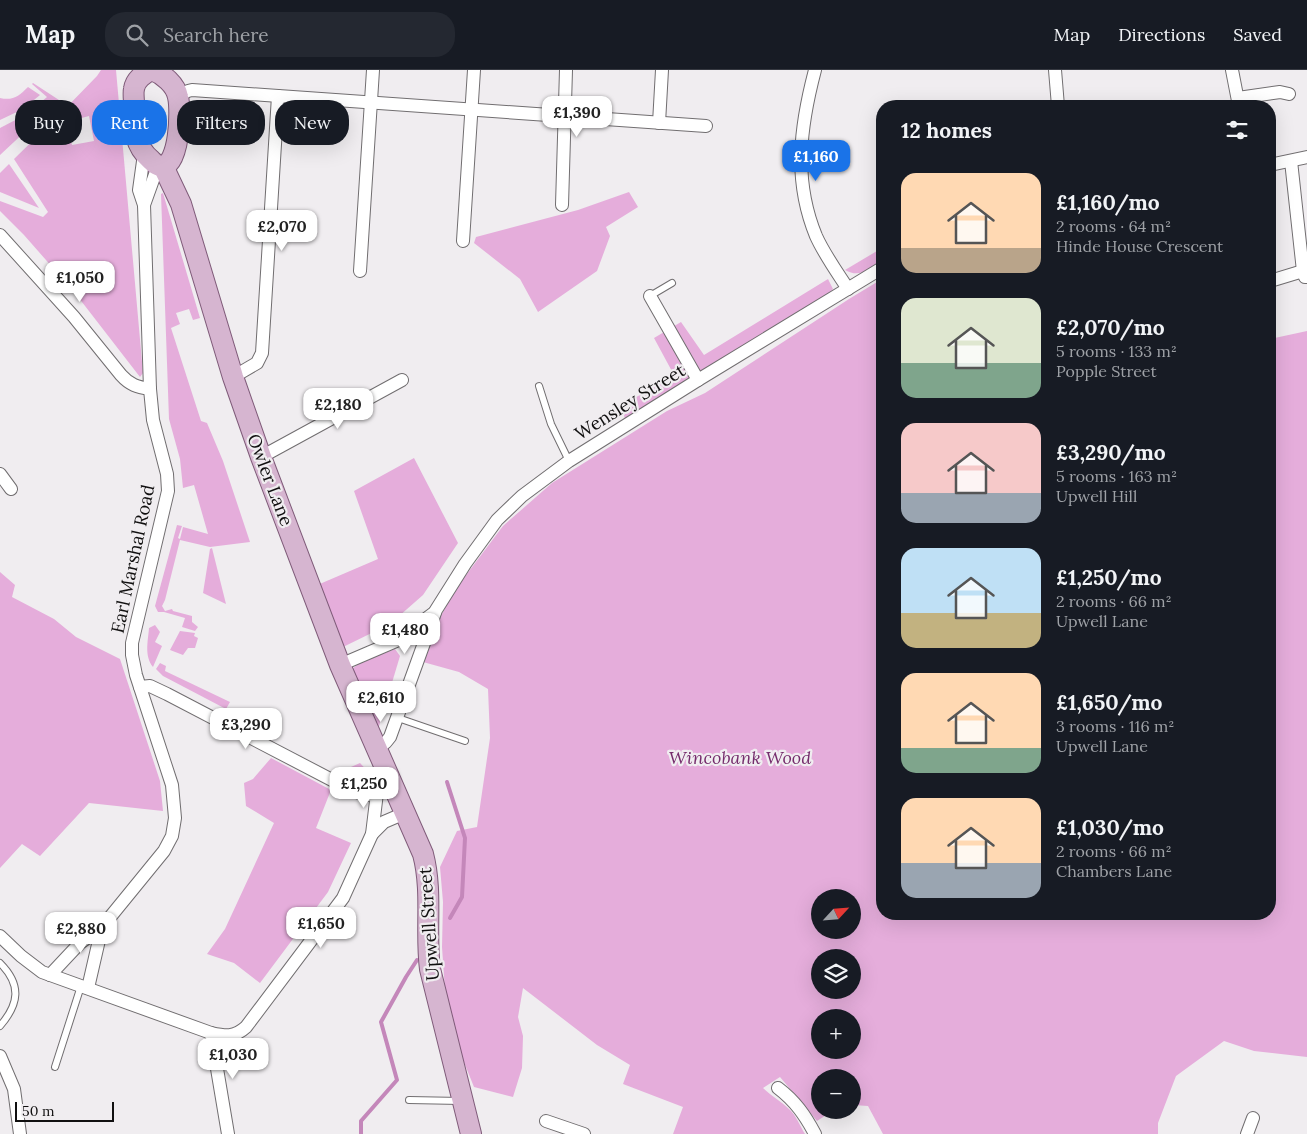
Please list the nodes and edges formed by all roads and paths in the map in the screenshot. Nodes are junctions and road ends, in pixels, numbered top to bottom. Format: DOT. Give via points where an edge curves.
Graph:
graph roads {
  1 [pos="373,70"];
  2 [pos="474,70"];
  3 [pos="566,70"];
  4 [pos="662,70"];
  5 [pos="815,70"];
  6 [pos="1055,70"];
  7 [pos="1232,70"];
  8 [pos="143,73"];
  9 [pos="185,93"];
  10 [pos="1288,94"];
  11 [pos="278,96"];
  12 [pos="184,100"];
  13 [pos="1058,100"];
  14 [pos="1238,100"];
  15 [pos="1246,100"];
  16 [pos="371,103"];
  17 [pos="472,111"];
  18 [pos="564,117"];
  19 [pos="659,123"];
  20 [pos="706,126"];
  21 [pos="177,145"];
  22 [pos="1307,157"];
  23 [pos="1291,161"];
  24 [pos="155,162"];
  25 [pos="1276,164"];
  26 [pos="182,204"];
  27 [pos="144,205"];
  28 [pos="562,205"];
  29 [pos="0,235"];
  30 [pos="463,241"];
  31 [pos="360,271"];
  32 [pos="876,272"];
  33 [pos="1305,274"];
  34 [pos="1276,280"];
  35 [pos="672,283"];
  36 [pos="848,289"];
  37 [pos="650,296"];
  38 [pos="234,377"];
  39 [pos="402,380"];
  40 [pos="698,380"];
  41 [pos="539,386"];
  42 [pos="150,389"];
  43 [pos="260,457"];
  44 [pos="569,461"];
  45 [pos="0,474"];
  46 [pos="11,489"];
  47 [pos="436,610"];
  48 [pos="396,641"];
  49 [pos="420,653"];
  50 [pos="340,665"];
  51 [pos="140,687"];
  52 [pos="399,714"];
  53 [pos="465,741"];
  54 [pos="376,750"];
  55 [pos="389,777"];
  56 [pos="377,794"];
  57 [pos="405,814"];
  58 [pos="372,834"];
  59 [pos="102,927"];
  60 [pos="0,936"];
  61 [pos="0,963"];
  62 [pos="50,975"];
  63 [pos="85,986"];
  64 [pos="0,1026"];
  65 [pos="211,1032"];
  66 [pos="0,1056"];
  67 [pos="55,1066"];
  68 [pos="778,1088"];
  69 [pos="409,1100"];
  70 [pos="462,1101"];
  71 [pos="1253,1118"];
  72 [pos="546,1121"];
  73 [pos="20,1134"];
  74 [pos="228,1134"];
  75 [pos="471,1134"];
  76 [pos="584,1134"];
  77 [pos="815,1134"];
  78 [pos="1247,1134"];
  1 -- 16 [label="street"];
  2 -- 17 [label="street"];
  3 -- 18 [label="street"];
  4 -- 19 [label="street"];
  5 -- 36 [label="street" via="802,135 800,170 805,203 817,237"];
  6 -- 13 [label="street"];
  7 -- 14 [label="street"];
  8 -- 9 [label="main road" via="166,78"];
  8 -- 24 [label="main road, Owler Lane" via="135,133"];
  9 -- 11 [label="street"];
  9 -- 12 [label="main road, Owler Lane"];
  10 -- 15 [label="street" via="1280,92"];
  11 -- 16 [label="street"];
  11 -- 38 [label="street" via="262,353 257,363"];
  16 -- 17 [label="street"];
  16 -- 31 [label="street"];
  17 -- 18 [label="street"];
  17 -- 30 [label="street"];
  18 -- 19 [label="street"];
  18 -- 28 [label="street"];
  19 -- 20 [label="street"];
  21 -- 24 [label="main road" via="168,164"];
  21 -- 26 [label="main road, Owler Lane"];
  22 -- 23 [label="street"];
  23 -- 25 [label="street"];
  23 -- 33 [label="street"];
  24 -- 26 [label="main road, Owler Lane"];
  24 -- 27 [label="street"];
  24 -- 27 [label="street" via="139,190"];
  26 -- 38 [label="main road, Owler Lane"];
  27 -- 42 [label="street, Earl Marshal Road"];
  29 -- 42 [label="street" via="74,317 121,376 136,387"];
  32 -- 36 [label="street, Wensley Street"];
  33 -- 34 [label="street"];
  35 -- 37 [label="lane"];
  36 -- 40 [label="street, Wensley Street"];
  37 -- 40 [label="street"];
  38 -- 43 [label="main road, Owler Lane"];
  39 -- 43 [label="street"];
  40 -- 44 [label="street, Wensley Street"];
  41 -- 44 [label="lane" via="551,424"];
  42 -- 51 [label="street, Earl Marshal Road" via="153,420 168,474 168,491 132,643"];
  43 -- 50 [label="main road, Owler Lane"];
  44 -- 47 [label="street, Wensley Street" via="522,496 497,520"];
  45 -- 46 [label="street"];
  47 -- 48 [label="street, Wensley Street"];
  47 -- 49 [label="street, Wensley Street"];
  48 -- 49 [label="street" via="411,644"];
  48 -- 50 [label="street, Wensley Street"];
  49 -- 52 [label="street, Wensley Street"];
  50 -- 54 [label="main road, Owler Lane"];
  51 -- 56 [label="street" via="150,686 168,694 353,791"];
  51 -- 59 [label="street, Earl Marshal Road" via="172,785 175,818 172,836 164,851"];
  52 -- 53 [label="lane"];
  52 -- 54 [label="street, Wensley Street" via="386,742"];
  54 -- 55 [label="main road, Upwell Street"];
  55 -- 56 [label="street"];
  55 -- 57 [label="main road, Upwell Street"];
  56 -- 58 [label="street"];
  57 -- 58 [label="street" via="384,822"];
  57 -- 70 [label="main road, Upwell Street" via="428,879 430,969"];
  58 -- 65 [label="street" via="333,913 246,1027 228,1036"];
  59 -- 62 [label="street, Earl Marshal Road" via="80,943"];
  59 -- 63 [label="street, Earl Marshal Road"];
  60 -- 62 [label="street" via="21,956"];
  61 -- 64 [label="lane" via="16,990 10,1014"];
  62 -- 63 [label="street"];
  63 -- 65 [label="street"];
  63 -- 67 [label="lane"];
  65 -- 74 [label="street"];
  66 -- 73 [label="street" via="14,1090"];
  68 -- 77 [label="street" via="804,1114"];
  69 -- 70 [label="lane"];
  70 -- 75 [label="main road, Upwell Street"];
  71 -- 78 [label="street"];
  72 -- 76 [label="street"];
}
